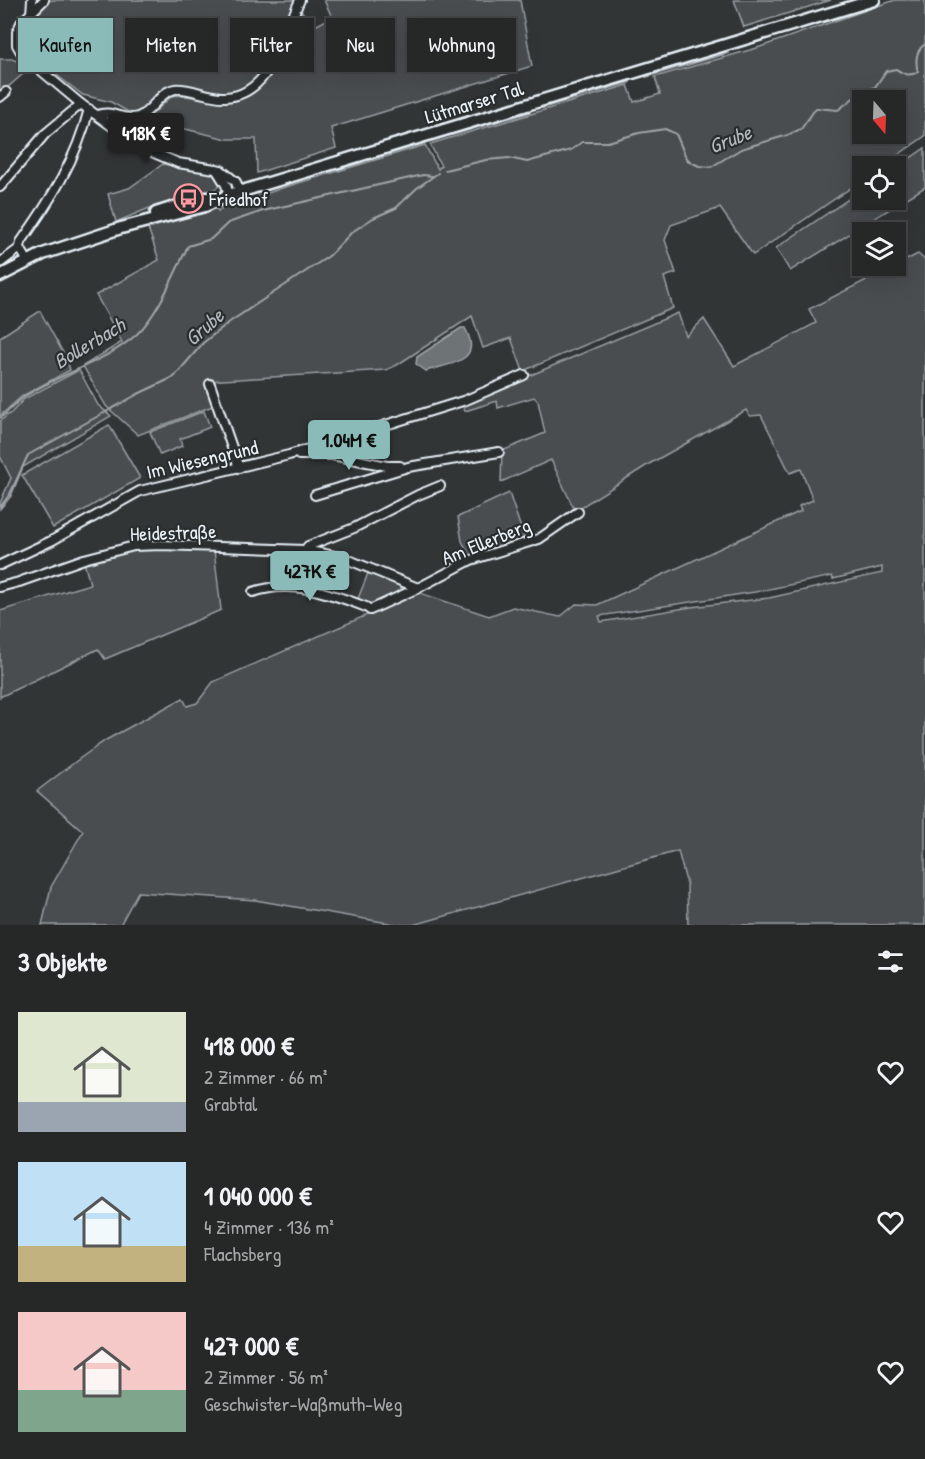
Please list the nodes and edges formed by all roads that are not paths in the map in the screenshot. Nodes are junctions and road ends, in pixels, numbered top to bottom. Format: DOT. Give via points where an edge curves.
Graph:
graph roads {
  1 [pos="32,0"];
  2 [pos="44,0"];
  3 [pos="300,0"];
  4 [pos="874,0"];
  5 [pos="31,14"];
  6 [pos="81,104"];
  7 [pos="89,109"];
  8 [pos="98,114"];
  9 [pos="0,187"];
  10 [pos="230,195"];
  11 [pos="20,248"];
  12 [pos="27,260"];
  13 [pos="0,263"];
  14 [pos="0,276"];
  15 [pos="524,375"];
  16 [pos="210,384"];
  17 [pos="499,452"];
  18 [pos="289,455"];
  19 [pos="408,466"];
  20 [pos="239,468"];
  21 [pos="440,486"];
  22 [pos="315,495"];
  23 [pos="578,512"];
  24 [pos="305,550"];
  25 [pos="0,565"];
  26 [pos="0,586"];
  27 [pos="418,588"];
  28 [pos="253,592"];
  1 -- 5 [label="street"];
  2 -- 5 [label="street"];
  3 -- 8 [label="street" via="275,59 243,93 222,97 176,89 164,94 138,117"];
  4 -- 10 [label="main road, Lütmarser Tal"];
  5 -- 6 [label="street" via="17,32 20,53"];
  6 -- 7 [label="street"];
  6 -- 9 [label="street" via="45,135"];
  7 -- 8 [label="street"];
  7 -- 11 [label="street" via="72,160"];
  8 -- 10 [label="street" via="142,148 178,163 228,174 236,182"];
  10 -- 12 [label="main road, Lütmarser Tal" via="203,198 151,214"];
  11 -- 12 [label="street"];
  11 -- 13 [label="street"];
  12 -- 14 [label="main road, Lütmarser Tal"];
  15 -- 18 [label="street, Im Wiesengrund" via="466,400"];
  16 -- 20 [label="street"];
  17 -- 19 [label="street"];
  18 -- 19 [label="street" via="332,455 387,466"];
  18 -- 20 [label="street, Im Wiesengrund"];
  19 -- 22 [label="street"];
  20 -- 25 [label="street, Im Wiesengrund" via="140,491"];
  21 -- 24 [label="street"];
  23 -- 27 [label="street, Am Ellerberg" via="539,538 471,560"];
  24 -- 26 [label="street, Heidestraße" via="134,546"];
  24 -- 27 [label="street, Heidestraße" via="344,558"];
  27 -- 28 [label="street, Am Ellerberg" via="370,610 330,592 270,586"];
}
